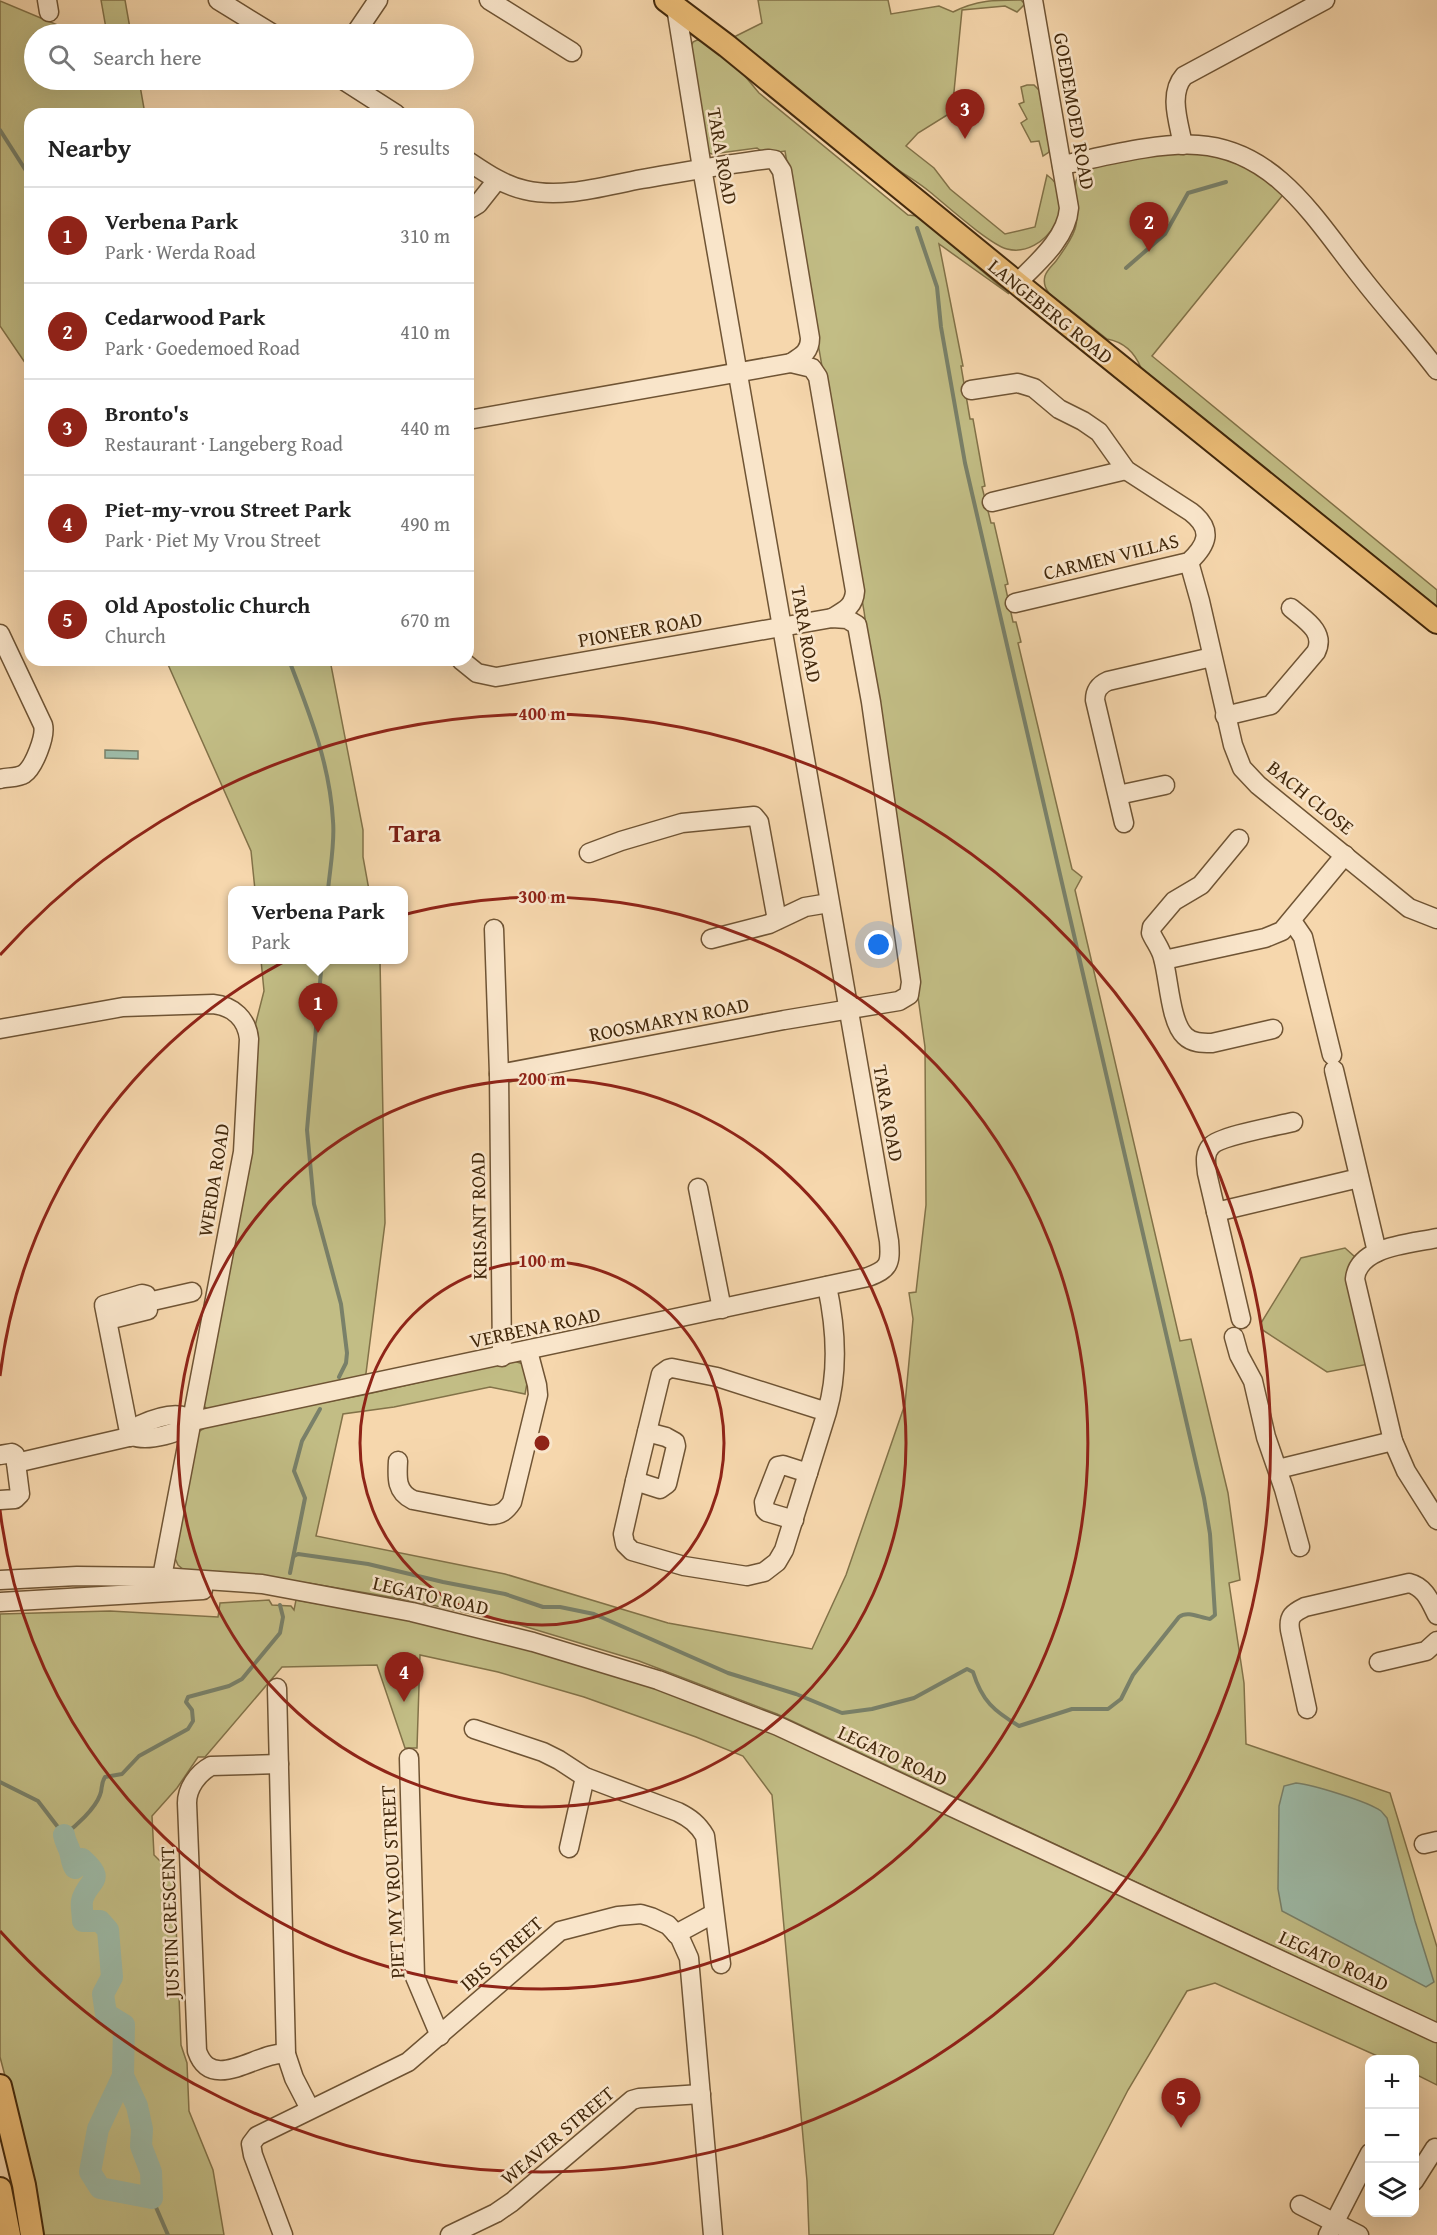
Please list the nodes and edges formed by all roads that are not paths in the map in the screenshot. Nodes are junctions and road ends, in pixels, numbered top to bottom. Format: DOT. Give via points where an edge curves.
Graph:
graph roads {
  1 [pos="218,0"];
  2 [pos="378,0"];
  3 [pos="489,0"];
  4 [pos="1033,0"];
  5 [pos="1325,0"];
  6 [pos="671,3"];
  7 [pos="257,24"];
  8 [pos="362,24"];
  9 [pos="572,52"];
  10 [pos="359,90"];
  11 [pos="387,108"];
  12 [pos="1183,145"];
  13 [pos="474,165"];
  14 [pos="1062,165"];
  15 [pos="702,168"];
  16 [pos="497,180"];
  17 [pos="474,206"];
  18 [pos="1017,283"];
  19 [pos="791,363"];
  20 [pos="1437,370"];
  21 [pos="738,372"];
  22 [pos="971,390"];
  23 [pos="474,419"];
  24 [pos="1126,470"];
  25 [pos="993,502"];
  26 [pos="1189,562"];
  27 [pos="1015,603"];
  28 [pos="1291,608"];
  29 [pos="832,618"];
  30 [pos="1437,622"];
  31 [pos="782,626"];
  32 [pos="0,634"];
  33 [pos="1212,657"];
  34 [pos="468,666"];
  35 [pos="1225,716"];
  36 [pos="0,779"];
  37 [pos="1165,785"];
  38 [pos="1118,795"];
  39 [pos="1124,823"];
  40 [pos="1239,839"];
  41 [pos="589,853"];
  42 [pos="1345,855"];
  43 [pos="830,903"];
  44 [pos="1437,919"];
  45 [pos="777,920"];
  46 [pos="1292,921"];
  47 [pos="494,929"];
  48 [pos="711,939"];
  49 [pos="1164,960"];
  50 [pos="848,1009"];
  51 [pos="0,1029"];
  52 [pos="1273,1029"];
  53 [pos="499,1074"];
  54 [pos="1293,1122"];
  55 [pos="1359,1178"];
  56 [pos="698,1188"];
  57 [pos="1216,1212"];
  58 [pos="1437,1238"];
  59 [pos="1377,1252"];
  60 [pos="885,1269"];
  61 [pos="827,1286"];
  62 [pos="192,1292"];
  63 [pos="722,1309"];
  64 [pos="1241,1319"];
  65 [pos="1234,1337"];
  66 [pos="528,1351"];
  67 [pos="502,1357"];
  68 [pos="827,1412"];
  69 [pos="193,1421"];
  70 [pos="647,1432"];
  71 [pos="132,1436"];
  72 [pos="1394,1441"];
  73 [pos="8,1459"];
  74 [pos="398,1461"];
  75 [pos="1278,1469"];
  76 [pos="808,1473"];
  77 [pos="634,1481"];
  78 [pos="0,1500"];
  79 [pos="794,1520"];
  80 [pos="1437,1520"];
  81 [pos="1300,1547"];
  82 [pos="0,1580"];
  83 [pos="162,1584"];
  84 [pos="0,1602"];
  85 [pos="1437,1615"];
  86 [pos="1437,1641"];
  87 [pos="1379,1662"];
  88 [pos="277,1688"];
  89 [pos="1307,1709"];
  90 [pos="474,1729"];
  91 [pos="409,1758"];
  92 [pos="279,1764"];
  93 [pos="585,1777"];
  94 [pos="569,1848"];
  95 [pos="713,1914"];
  96 [pos="676,1934"];
  97 [pos="721,1964"];
  98 [pos="1437,2033"];
  99 [pos="440,2036"];
  100 [pos="286,2054"];
  101 [pos="0,2086"];
  102 [pos="701,2094"];
  103 [pos="310,2109"];
  104 [pos="1436,2148"];
  105 [pos="1365,2163"];
  106 [pos="1419,2169"];
  107 [pos="0,2189"];
  108 [pos="1300,2205"];
  109 [pos="1331,2228"];
  110 [pos="9,2235"];
  111 [pos="32,2235"];
  112 [pos="283,2235"];
  113 [pos="450,2235"];
  114 [pos="713,2235"];
  115 [pos="1359,2235"];
  1 -- 7 [label="street"];
  2 -- 8 [label="street"];
  3 -- 9 [label="street"];
  4 -- 14 [label="street, GOEDEMOED ROAD"];
  5 -- 12 [label="street" via="1184,76 1175,93"];
  6 -- 15 [label="street, TARA ROAD"];
  6 -- 18 [label="main road, LANGEBERG ROAD"];
  10 -- 11 [label="street"];
  12 -- 14 [label="street"];
  12 -- 20 [label="street" via="1228,150 1276,176 1314,215"];
  13 -- 16 [label="street"];
  14 -- 18 [label="street, GOEDEMOED ROAD" via="1069,208 1065,224 1054,243"];
  15 -- 16 [label="street" via="555,194 524,190"];
  15 -- 19 [label="street" via="769,159 779,164 810,338 809,349"];
  15 -- 21 [label="street, TARA ROAD"];
  16 -- 17 [label="street"];
  18 -- 30 [label="main road, LANGEBERG ROAD"];
  19 -- 21 [label="street"];
  19 -- 29 [label="street" via="812,368 818,377 855,591 849,608"];
  21 -- 23 [label="street"];
  21 -- 31 [label="street, TARA ROAD"];
  22 -- 24 [label="street, CARMEN VILLAS" via="1018,383 1034,388 1059,409 1099,432"];
  24 -- 25 [label="street"];
  24 -- 26 [label="street, CARMEN VILLAS" via="1203,524 1203,546"];
  26 -- 27 [label="street, CARMEN VILLAS"];
  26 -- 33 [label="street, BACH CLOSE"];
  28 -- 35 [label="street" via="1317,633 1320,641 1316,652 1271,705"];
  29 -- 31 [label="street, PIONEER ROAD"];
  29 -- 50 [label="street, ROOSMARYN ROAD" via="847,619 860,629 911,982 909,994 899,1001"];
  31 -- 34 [label="street, PIONEER ROAD" via="509,676 488,677"];
  31 -- 43 [label="street, TARA ROAD"];
  32 -- 36 [label="street" via="45,733 28,770 20,776"];
  33 -- 35 [label="street, BACH CLOSE"];
  33 -- 38 [label="street" via="1099,686 1095,700"];
  35 -- 42 [label="street, BACH CLOSE" via="1236,756 1247,774"];
  37 -- 38 [label="street"];
  38 -- 39 [label="street"];
  40 -- 49 [label="street" via="1201,885 1174,901 1152,927 1151,934"];
  41 -- 45 [label="street" via="682,823 754,816 759,822"];
  42 -- 44 [label="street, BACH CLOSE" via="1409,909"];
  42 -- 46 [label="street"];
  43 -- 45 [label="street" via="805,907"];
  43 -- 50 [label="street, TARA ROAD"];
  45 -- 48 [label="street"];
  46 -- 49 [label="street" via="1275,934"];
  46 -- 55 [label="street" via="1303,937"];
  47 -- 53 [label="street, KRISANT ROAD"];
  49 -- 52 [label="street" via="1177,1022 1188,1039 1212,1043"];
  50 -- 53 [label="street, ROOSMARYN ROAD"];
  50 -- 60 [label="street, TARA ROAD" via="889,1242"];
  51 -- 69 [label="street, WERDA ROAD" via="123,1007 213,1004 231,1009 244,1022 249,1039 243,1152"];
  53 -- 67 [label="street, KRISANT ROAD"];
  54 -- 57 [label="street" via="1226,1138 1210,1147 1205,1162"];
  55 -- 57 [label="street"];
  55 -- 59 [label="street"];
  56 -- 63 [label="street"];
  57 -- 64 [label="street"];
  58 -- 59 [label="street"];
  59 -- 72 [label="street" via="1360,1264 1355,1280"];
  60 -- 61 [label="street, VERBENA ROAD"];
  61 -- 63 [label="street, VERBENA ROAD"];
  61 -- 68 [label="street" via="836,1351"];
  62 -- 71 [label="street" via="148,1302 142,1294 104,1305"];
  63 -- 66 [label="street, VERBENA ROAD"];
  65 -- 75 [label="street" via="1254,1381 1266,1437"];
  66 -- 67 [label="street, VERBENA ROAD"];
  66 -- 74 [label="street" via="538,1395 512,1502 503,1513 490,1515 413,1500 398,1484"];
  67 -- 69 [label="street, VERBENA ROAD"];
  68 -- 70 [label="street" via="717,1377 672,1368 661,1374"];
  68 -- 76 [label="street"];
  69 -- 71 [label="street, VERBENA ROAD" via="181,1431 143,1438"];
  69 -- 83 [label="street, WERDA ROAD"];
  70 -- 77 [label="street"];
  70 -- 77 [label="street" via="675,1442 667,1484 660,1489"];
  71 -- 73 [label="street, VERBENA ROAD"];
  72 -- 75 [label="street"];
  72 -- 80 [label="street" via="1406,1471"];
  73 -- 78 [label="street" via="20,1494 15,1499"];
  75 -- 81 [label="street"];
  76 -- 79 [label="street"];
  76 -- 79 [label="street" via="778,1466 764,1502 767,1512"];
  77 -- 79 [label="street" via="623,1534 625,1544 632,1551 684,1566 747,1576 764,1572 784,1550"];
  82 -- 83 [label="street, LEGATO ROAD" via="77,1576"];
  83 -- 84 [label="street, LEGATO ROAD"];
  83 -- 98 [label="street, LEGATO ROAD" via="262,1584 412,1612 533,1642 658,1680 778,1726"];
  85 -- 89 [label="street" via="1424,1592 1409,1583 1293,1613 1290,1630"];
  86 -- 87 [label="street" via="1426,1651"];
  88 -- 92 [label="street"];
  90 -- 93 [label="street" via="543,1752"];
  91 -- 99 [label="street, PIET MY VROU STREET" via="415,1977"];
  92 -- 100 [label="street"];
  92 -- 100 [label="street, JUSTIN CRESCENT" via="211,1766 189,1790 187,1803 200,2059 208,2067 225,2069 242,2067 278,2052"];
  93 -- 94 [label="street"];
  93 -- 95 [label="street" via="678,1812 698,1825 705,1836"];
  95 -- 96 [label="street"];
  95 -- 97 [label="street"];
  96 -- 99 [label="street, IBIS STREET" via="651,1917 630,1914 560,1931"];
  96 -- 102 [label="street, IBIS STREET" via="689,1958"];
  99 -- 103 [label="street, IBIS STREET" via="395,2070"];
  100 -- 103 [label="street"];
  101 -- 111 [label="main road"];
  102 -- 113 [label="street, WEAVER STREET" via="632,2100 512,2202"];
  102 -- 114 [label="street, IBIS STREET"];
  103 -- 112 [label="street, IBIS STREET" via="260,2133 251,2144"];
  104 -- 106 [label="street"];
  105 -- 109 [label="street"];
  107 -- 110 [label="main road"];
  108 -- 109 [label="street"];
  109 -- 115 [label="street"];
}
